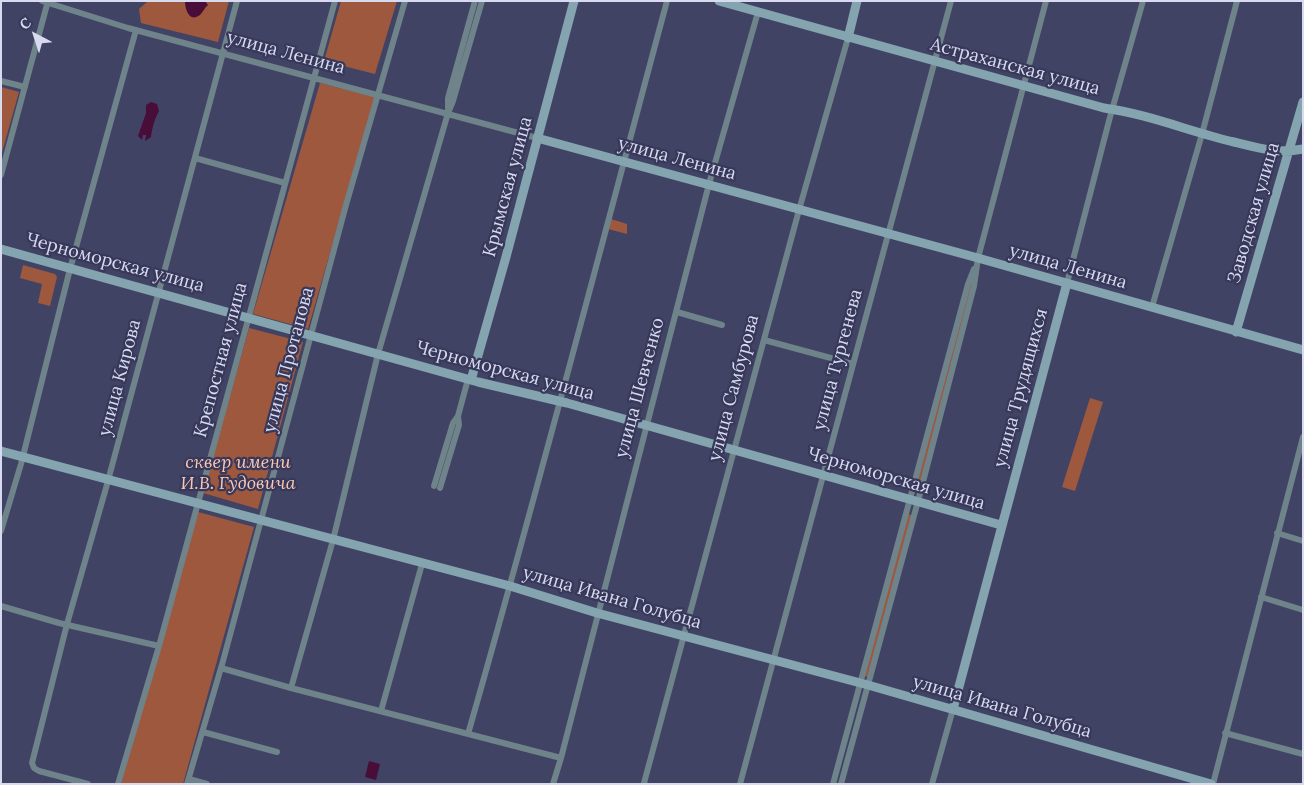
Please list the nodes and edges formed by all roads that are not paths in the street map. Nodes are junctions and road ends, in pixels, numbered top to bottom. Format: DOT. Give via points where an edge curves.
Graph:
graph roads {
  1 [pos="237,1"];
  2 [pos="335,1"];
  3 [pos="405,1"];
  4 [pos="475,1"];
  5 [pos="482,1"];
  6 [pos="574,1"];
  7 [pos="667,1"];
  8 [pos="720,1"];
  9 [pos="761,1"];
  10 [pos="857,1"];
  11 [pos="951,1"];
  12 [pos="1046,1"];
  13 [pos="1143,1"];
  14 [pos="1236,1"];
  15 [pos="46,2"];
  16 [pos="758,12"];
  17 [pos="136,30"];
  18 [pos="848,38"];
  19 [pos="223,53"];
  20 [pos="935,62"];
  21 [pos="314,78"];
  22 [pos="1,81"];
  23 [pos="1024,85"];
  24 [pos="25,87"];
  25 [pos="378,94"];
  26 [pos="1303,102"];
  27 [pos="1112,110"];
  28 [pos="448,113"];
  29 [pos="1202,134"];
  30 [pos="537,138"];
  31 [pos="1303,149"];
  32 [pos="1289,152"];
  33 [pos="195,158"];
  34 [pos="623,162"];
  35 [pos="1,175"];
  36 [pos="285,183"];
  37 [pos="709,184"];
  38 [pos="799,210"];
  39 [pos="887,234"];
  40 [pos="1,249"];
  41 [pos="978,258"];
  42 [pos="70,269"];
  43 [pos="1067,283"];
  44 [pos="159,292"];
  45 [pos="1152,308"];
  46 [pos="677,312"];
  47 [pos="248,317"];
  48 [pos="722,324"];
  49 [pos="1236,332"];
  50 [pos="311,334"];
  51 [pos="764,340"];
  52 [pos="1303,350"];
  53 [pos="378,354"];
  54 [pos="853,364"];
  55 [pos="470,379"];
  56 [pos="559,401"];
  57 [pos="648,426"];
  58 [pos="1303,437"];
  59 [pos="735,450"];
  60 [pos="1,451"];
  61 [pos="23,457"];
  62 [pos="823,475"];
  63 [pos="108,479"];
  64 [pos="437,487"];
  65 [pos="914,500"];
  66 [pos="198,504"];
  67 [pos="262,519"];
  68 [pos="1001,525"];
  69 [pos="1,531"];
  70 [pos="1277,533"];
  71 [pos="333,540"];
  72 [pos="1303,541"];
  73 [pos="422,564"];
  74 [pos="510,586"];
  75 [pos="1261,597"];
  76 [pos="1,606"];
  77 [pos="1303,610"];
  78 [pos="597,613"];
  79 [pos="67,624"];
  80 [pos="685,635"];
  81 [pos="159,646"];
  82 [pos="773,660"];
  83 [pos="221,668"];
  84 [pos="864,684"];
  85 [pos="291,688"];
  86 [pos="953,710"];
  87 [pos="381,712"];
  88 [pos="202,732"];
  89 [pos="1225,732"];
  90 [pos="468,734"];
  91 [pos="277,752"];
  92 [pos="1303,754"];
  93 [pos="561,758"];
  94 [pos="188,781"];
  95 [pos="88,784"];
  96 [pos="118,784"];
  97 [pos="207,784"];
  98 [pos="552,784"];
  99 [pos="645,784"];
  100 [pos="740,784"];
  101 [pos="833,784"];
  102 [pos="841,784"];
  103 [pos="932,784"];
  104 [pos="1212,784"];
  1 -- 19 [label="street, улица Кирова"];
  2 -- 21 [label="street, Крепостная улица"];
  3 -- 25 [label="street, улица Протапова"];
  4 -- 28 [label="street" via="448,98"];
  5 -- 28 [label="street"];
  6 -- 30 [label="street, Крымская улица"];
  7 -- 34 [label="street"];
  8 -- 16 [label="street, Астраханская улица"];
  9 -- 16 [label="street, улица Шевченко"];
  10 -- 18 [label="street, улица Самбурова"];
  11 -- 20 [label="street, улица Тургенева"];
  12 -- 23 [label="street"];
  13 -- 27 [label="street, улица Трудящихся"];
  14 -- 29 [label="street"];
  15 -- 17 [label="street, улица Ленина"];
  15 -- 24 [label="street"];
  16 -- 18 [label="street, Астраханская улица"];
  16 -- 37 [label="street, улица Шевченко"];
  17 -- 19 [label="street, улица Ленина"];
  17 -- 42 [label="street"];
  18 -- 20 [label="street, Астраханская улица"];
  18 -- 38 [label="street, улица Самбурова"];
  19 -- 21 [label="street, улица Ленина"];
  19 -- 33 [label="street, улица Кирова"];
  20 -- 23 [label="street, Астраханская улица"];
  20 -- 39 [label="street, улица Тургенева"];
  21 -- 25 [label="street, улица Ленина"];
  21 -- 36 [label="street, Крепостная улица"];
  22 -- 24 [label="street"];
  23 -- 27 [label="street, Астраханская улица"];
  23 -- 41 [label="street"];
  24 -- 35 [label="street"];
  25 -- 28 [label="street, улица Ленина"];
  25 -- 50 [label="street, улица Протапова"];
  26 -- 32 [label="street, Заводская улица"];
  27 -- 29 [label="street, Астраханская улица"];
  27 -- 43 [label="street, улица Трудящихся"];
  28 -- 30 [label="street, улица Ленина"];
  28 -- 53 [label="street"];
  29 -- 32 [label="street, Астраханская улица"];
  29 -- 45 [label="street"];
  30 -- 34 [label="street, улица Ленина"];
  30 -- 55 [label="street, Крымская улица"];
  31 -- 32 [label="street, Астраханская улица"];
  32 -- 49 [label="street, Заводская улица"];
  33 -- 36 [label="street"];
  33 -- 44 [label="street, улица Кирова"];
  34 -- 37 [label="street, улица Ленина"];
  34 -- 56 [label="street"];
  36 -- 47 [label="street, Крепостная улица"];
  37 -- 38 [label="street, улица Ленина"];
  37 -- 46 [label="street, улица Шевченко"];
  38 -- 39 [label="street, улица Ленина"];
  38 -- 51 [label="street, улица Самбурова"];
  39 -- 41 [label="street, улица Ленина"];
  39 -- 54 [label="street, улица Тургенева"];
  40 -- 42 [label="street, Черноморская улица"];
  41 -- 43 [label="street, улица Ленина"];
  41 -- 65 [label="street" via="968,284"];
  42 -- 44 [label="street, Черноморская улица"];
  42 -- 61 [label="street"];
  43 -- 45 [label="street, улица Ленина"];
  43 -- 68 [label="street, улица Трудящихся"];
  44 -- 47 [label="street, Черноморская улица"];
  44 -- 63 [label="street, улица Кирова"];
  45 -- 49 [label="street, улица Ленина"];
  46 -- 48 [label="street"];
  46 -- 57 [label="street, улица Шевченко"];
  47 -- 50 [label="street, Черноморская улица"];
  47 -- 66 [label="street, Крепостная улица"];
  49 -- 52 [label="street, улица Ленина"];
  50 -- 53 [label="street, Черноморская улица"];
  50 -- 67 [label="street, улица Протапова"];
  51 -- 54 [label="street"];
  51 -- 59 [label="street, улица Самбурова"];
  53 -- 55 [label="street, Черноморская улица"];
  53 -- 71 [label="street"];
  54 -- 62 [label="street, улица Тургенева"];
  55 -- 56 [label="street, Черноморская улица"];
  55 -- 64 [label="street, Крымская улица" via="453,423"];
  56 -- 57 [label="street, Черноморская улица"];
  56 -- 74 [label="street"];
  57 -- 59 [label="street, Черноморская улица"];
  57 -- 78 [label="street, улица Шевченко"];
  58 -- 70 [label="street"];
  59 -- 62 [label="street, Черноморская улица"];
  59 -- 80 [label="street, улица Самбурова"];
  60 -- 61 [label="street, улица Ивана Голубца"];
  61 -- 63 [label="street, улица Ивана Голубца"];
  61 -- 69 [label="street"];
  62 -- 65 [label="street, Черноморская улица"];
  62 -- 82 [label="street, улица Тургенева"];
  63 -- 66 [label="street, улица Ивана Голубца"];
  63 -- 79 [label="street, улица Кирова"];
  65 -- 68 [label="street, Черноморская улица"];
  65 -- 84 [label="street"];
  66 -- 67 [label="street, улица Ивана Голубца"];
  66 -- 81 [label="street, Крепостная улица"];
  67 -- 71 [label="street, улица Ивана Голубца"];
  67 -- 83 [label="street, улица Протапова"];
  68 -- 86 [label="street, улица Трудящихся"];
  70 -- 72 [label="street"];
  70 -- 75 [label="street"];
  71 -- 73 [label="street, улица Ивана Голубца"];
  71 -- 85 [label="street"];
  73 -- 74 [label="street, улица Ивана Голубца"];
  73 -- 87 [label="street"];
  74 -- 78 [label="street, улица Ивана Голубца"];
  74 -- 90 [label="street"];
  75 -- 77 [label="street"];
  75 -- 89 [label="street"];
  76 -- 79 [label="street"];
  78 -- 80 [label="street, улица Ивана Голубца"];
  78 -- 93 [label="street, улица Шевченко"];
  79 -- 81 [label="street"];
  79 -- 95 [label="street, улица Кирова" via="32,763 39,771"];
  80 -- 82 [label="street, улица Ивана Голубца"];
  80 -- 99 [label="street, улица Самбурова"];
  81 -- 96 [label="street, Крепостная улица"];
  82 -- 84 [label="street, улица Ивана Голубца"];
  82 -- 100 [label="street, улица Тургенева"];
  83 -- 85 [label="street"];
  83 -- 88 [label="street, улица Протапова"];
  84 -- 86 [label="street, улица Ивана Голубца"];
  84 -- 101 [label="street"];
  84 -- 102 [label="street"];
  85 -- 87 [label="street"];
  86 -- 103 [label="street, улица Трудящихся"];
  86 -- 104 [label="street, улица Ивана Голубца"];
  87 -- 90 [label="street"];
  88 -- 91 [label="street"];
  88 -- 94 [label="street, улица Протапова"];
  89 -- 92 [label="street"];
  89 -- 104 [label="street"];
  90 -- 93 [label="street"];
  93 -- 98 [label="street, улица Шевченко"];
  94 -- 97 [label="street"];
}
